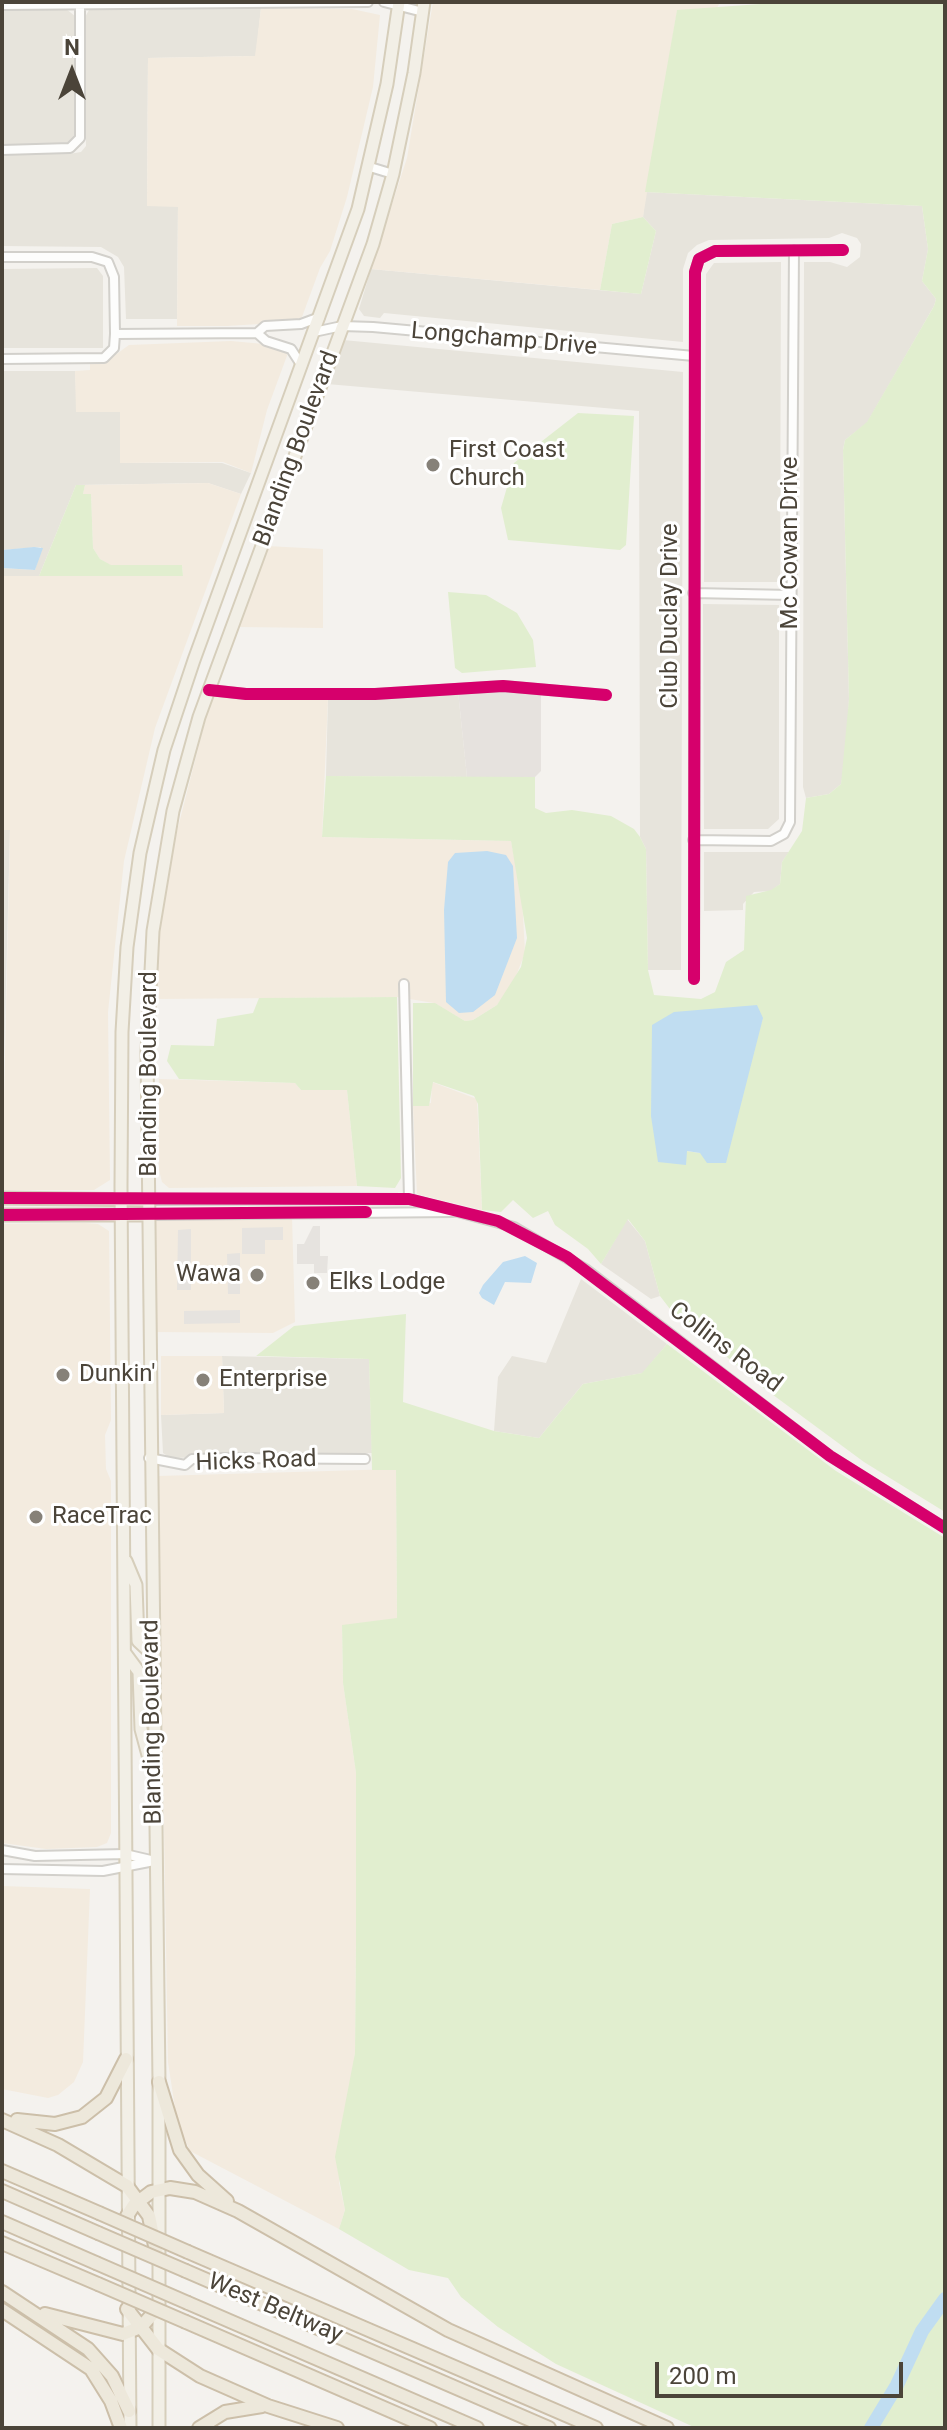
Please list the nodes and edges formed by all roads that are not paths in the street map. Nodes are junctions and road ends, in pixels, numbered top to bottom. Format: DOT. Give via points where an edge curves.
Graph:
graph roads {
  1 [pos="368,2"];
  2 [pos="384,2"];
  3 [pos="399,4"];
  4 [pos="2,5"];
  5 [pos="80,5"];
  6 [pos="423,7"];
  7 [pos="2,150"];
  8 [pos="370,167"];
  9 [pos="393,174"];
  10 [pos="794,250"];
  11 [pos="843,250"];
  12 [pos="2,257"];
  13 [pos="320,317"];
  14 [pos="342,326"];
  15 [pos="314,332"];
  16 [pos="257,333"];
  17 [pos="115,334"];
  18 [pos="694,356"];
  19 [pos="2,359"];
  20 [pos="302,366"];
  21 [pos="236,544"];
  22 [pos="259,551"];
  23 [pos="693,593"];
  24 [pos="791,595"];
  25 [pos="209,690"];
  26 [pos="606,695"];
  27 [pos="162,757"];
  28 [pos="185,763"];
  29 [pos="693,840"];
  30 [pos="694,979"];
  31 [pos="125,980"];
  32 [pos="148,980"];
  33 [pos="404,984"];
  34 [pos="2,1198"];
  35 [pos="121,1199"];
  36 [pos="409,1199"];
  37 [pos="149,1200"];
  38 [pos="474,1213"];
  39 [pos="2,1215"];
  40 [pos="121,1215"];
  41 [pos="149,1215"];
  42 [pos="149,1458"];
  43 [pos="365,1459"];
  44 [pos="945,1528"];
  45 [pos="124,1557"];
  46 [pos="125,1653"];
  47 [pos="153,1655"];
  48 [pos="153,1771"];
  49 [pos="2,1850"];
  50 [pos="125,1854"];
  51 [pos="155,1861"];
  52 [pos="2,1869"];
  53 [pos="125,1869"];
  54 [pos="126,2059"];
  55 [pos="159,2082"];
  56 [pos="2,2118"];
  57 [pos="2,2171"];
  58 [pos="127,2186"];
  59 [pos="159,2190"];
  60 [pos="2,2191"];
  61 [pos="140,2199"];
  62 [pos="238,2211"];
  63 [pos="127,2216"];
  64 [pos="2,2222"];
  65 [pos="2,2243"];
  66 [pos="157,2256"];
  67 [pos="2,2292"];
  68 [pos="31,2309"];
  69 [pos="127,2309"];
  70 [pos="157,2309"];
  71 [pos="2,2310"];
  72 [pos="141,2327"];
  73 [pos="128,2333"];
  74 [pos="158,2349"];
  75 [pos="268,2406"];
  76 [pos="129,2411"];
  77 [pos="121,2428"];
  78 [pos="130,2428"];
  79 [pos="159,2428"];
  80 [pos="199,2428"];
  81 [pos="337,2428"];
  82 [pos="430,2428"];
  83 [pos="477,2428"];
  84 [pos="549,2428"];
  85 [pos="596,2428"];
  86 [pos="667,2428"];
  1 -- 5 [label="street"];
  2 -- 3 [label="street"];
  3 -- 6 [label="street"];
  3 -- 8 [label="main road, Blanding Boulevard"];
  4 -- 5 [label="street"];
  5 -- 7 [label="street" via="81,132 76,145"];
  6 -- 9 [label="main road, Blanding Boulevard"];
  8 -- 9 [label="street"];
  8 -- 13 [label="main road, Blanding Boulevard"];
  9 -- 14 [label="main road, Blanding Boulevard"];
  10 -- 11 [label="street"];
  10 -- 18 [label="street, Club Duclay Drive" via="703,255 695,272"];
  10 -- 24 [label="street, Mc Cowan Drive"];
  12 -- 17 [label="street" via="92,257 108,262 114,277"];
  13 -- 15 [label="main road, Blanding Boulevard"];
  13 -- 16 [label="street" via="265,326"];
  14 -- 15 [label="street, Longchamp Drive"];
  14 -- 18 [label="street, Longchamp Drive"];
  14 -- 22 [label="main road, Blanding Boulevard"];
  15 -- 20 [label="main road, Blanding Boulevard"];
  16 -- 17 [label="street"];
  16 -- 20 [label="street" via="291,349"];
  17 -- 19 [label="street" via="114,348 104,358"];
  18 -- 23 [label="street, Club Duclay Drive"];
  20 -- 21 [label="main road, Blanding Boulevard"];
  21 -- 22 [label="main road"];
  21 -- 27 [label="main road, Blanding Boulevard"];
  22 -- 25 [label="main road, Blanding Boulevard"];
  23 -- 24 [label="street"];
  23 -- 29 [label="street, Club Duclay Drive"];
  24 -- 29 [label="street, Mc Cowan Drive" via="790,817 784,834 771,841"];
  25 -- 26 [label="street" via="375,694 503,686"];
  25 -- 28 [label="main road, Blanding Boulevard"];
  27 -- 28 [label="main road"];
  27 -- 31 [label="main road, Blanding Boulevard" via="139,862"];
  28 -- 32 [label="main road, Blanding Boulevard" via="165,851"];
  29 -- 30 [label="street, Club Duclay Drive"];
  31 -- 32 [label="main road"];
  31 -- 35 [label="main road, Blanding Boulevard"];
  32 -- 37 [label="main road, Blanding Boulevard"];
  33 -- 36 [label="street"];
  34 -- 35 [label="main road, Collins Road"];
  35 -- 37 [label="main road, Collins Road"];
  35 -- 40 [label="main road, Blanding Boulevard"];
  36 -- 37 [label="street, Collins Road"];
  36 -- 38 [label="street, Collins Road"];
  37 -- 41 [label="main road, Blanding Boulevard"];
  38 -- 41 [label="street, Collins Road"];
  38 -- 44 [label="street, Collins Road" via="514,1227 567,1257 830,1456"];
  39 -- 40 [label="main road, Collins Road"];
  40 -- 41 [label="main road, Collins Road"];
  40 -- 45 [label="main road, Blanding Boulevard"];
  41 -- 42 [label="main road, Blanding Boulevard"];
  42 -- 43 [label="street, Hicks Road" via="185,1465 192,1459 215,1458"];
  42 -- 47 [label="main road, Blanding Boulevard"];
  45 -- 46 [label="main road, Blanding Boulevard"];
  45 -- 47 [label="main road" via="136,1585 138,1641"];
  46 -- 48 [label="main road" via="139,1672 141,1729"];
  46 -- 50 [label="main road, Blanding Boulevard"];
  47 -- 48 [label="main road, Blanding Boulevard"];
  48 -- 51 [label="main road, Blanding Boulevard"];
  49 -- 50 [label="street" via="35,1856"];
  50 -- 51 [label="street"];
  50 -- 53 [label="main road, Blanding Boulevard"];
  51 -- 53 [label="street"];
  51 -- 55 [label="main road, Blanding Boulevard"];
  52 -- 53 [label="street"];
  53 -- 54 [label="main road, Blanding Boulevard"];
  54 -- 56 [label="highway" via="106,2098 75,2120 42,2124"];
  54 -- 58 [label="main road, Blanding Boulevard"];
  55 -- 59 [label="main road, Blanding Boulevard"];
  55 -- 62 [label="highway" via="173,2135 187,2160"];
  56 -- 58 [label="highway"];
  57 -- 85 [label="highway, bridge"];
  58 -- 61 [label="highway"];
  58 -- 63 [label="main road, Blanding Boulevard"];
  59 -- 61 [label="highway"];
  59 -- 62 [label="highway" via="195,2192"];
  59 -- 66 [label="main road, Blanding Boulevard"];
  60 -- 84 [label="highway, West Beltway, bridge"];
  61 -- 63 [label="highway"];
  61 -- 66 [label="highway" via="153,2228"];
  62 -- 86 [label="highway" via="448,2330"];
  63 -- 69 [label="main road, Blanding Boulevard"];
  64 -- 83 [label="highway, West Beltway, bridge"];
  65 -- 82 [label="highway, bridge"];
  66 -- 70 [label="main road, Blanding Boulevard"];
  67 -- 68 [label="highway"];
  68 -- 73 [label="highway" via="83,2326"];
  68 -- 76 [label="highway" via="101,2362"];
  69 -- 72 [label="highway"];
  69 -- 73 [label="main road, Blanding Boulevard"];
  70 -- 72 [label="highway"];
  70 -- 74 [label="main road, Blanding Boulevard"];
  71 -- 77 [label="highway" via="91,2369"];
  72 -- 73 [label="highway"];
  72 -- 74 [label="highway"];
  73 -- 76 [label="main road, Blanding Boulevard"];
  74 -- 75 [label="highway" via="218,2385"];
  74 -- 79 [label="main road, Blanding Boulevard"];
  75 -- 80 [label="highway" via="225,2412"];
  75 -- 81 [label="highway"];
  76 -- 78 [label="main road, Blanding Boulevard"];
}
